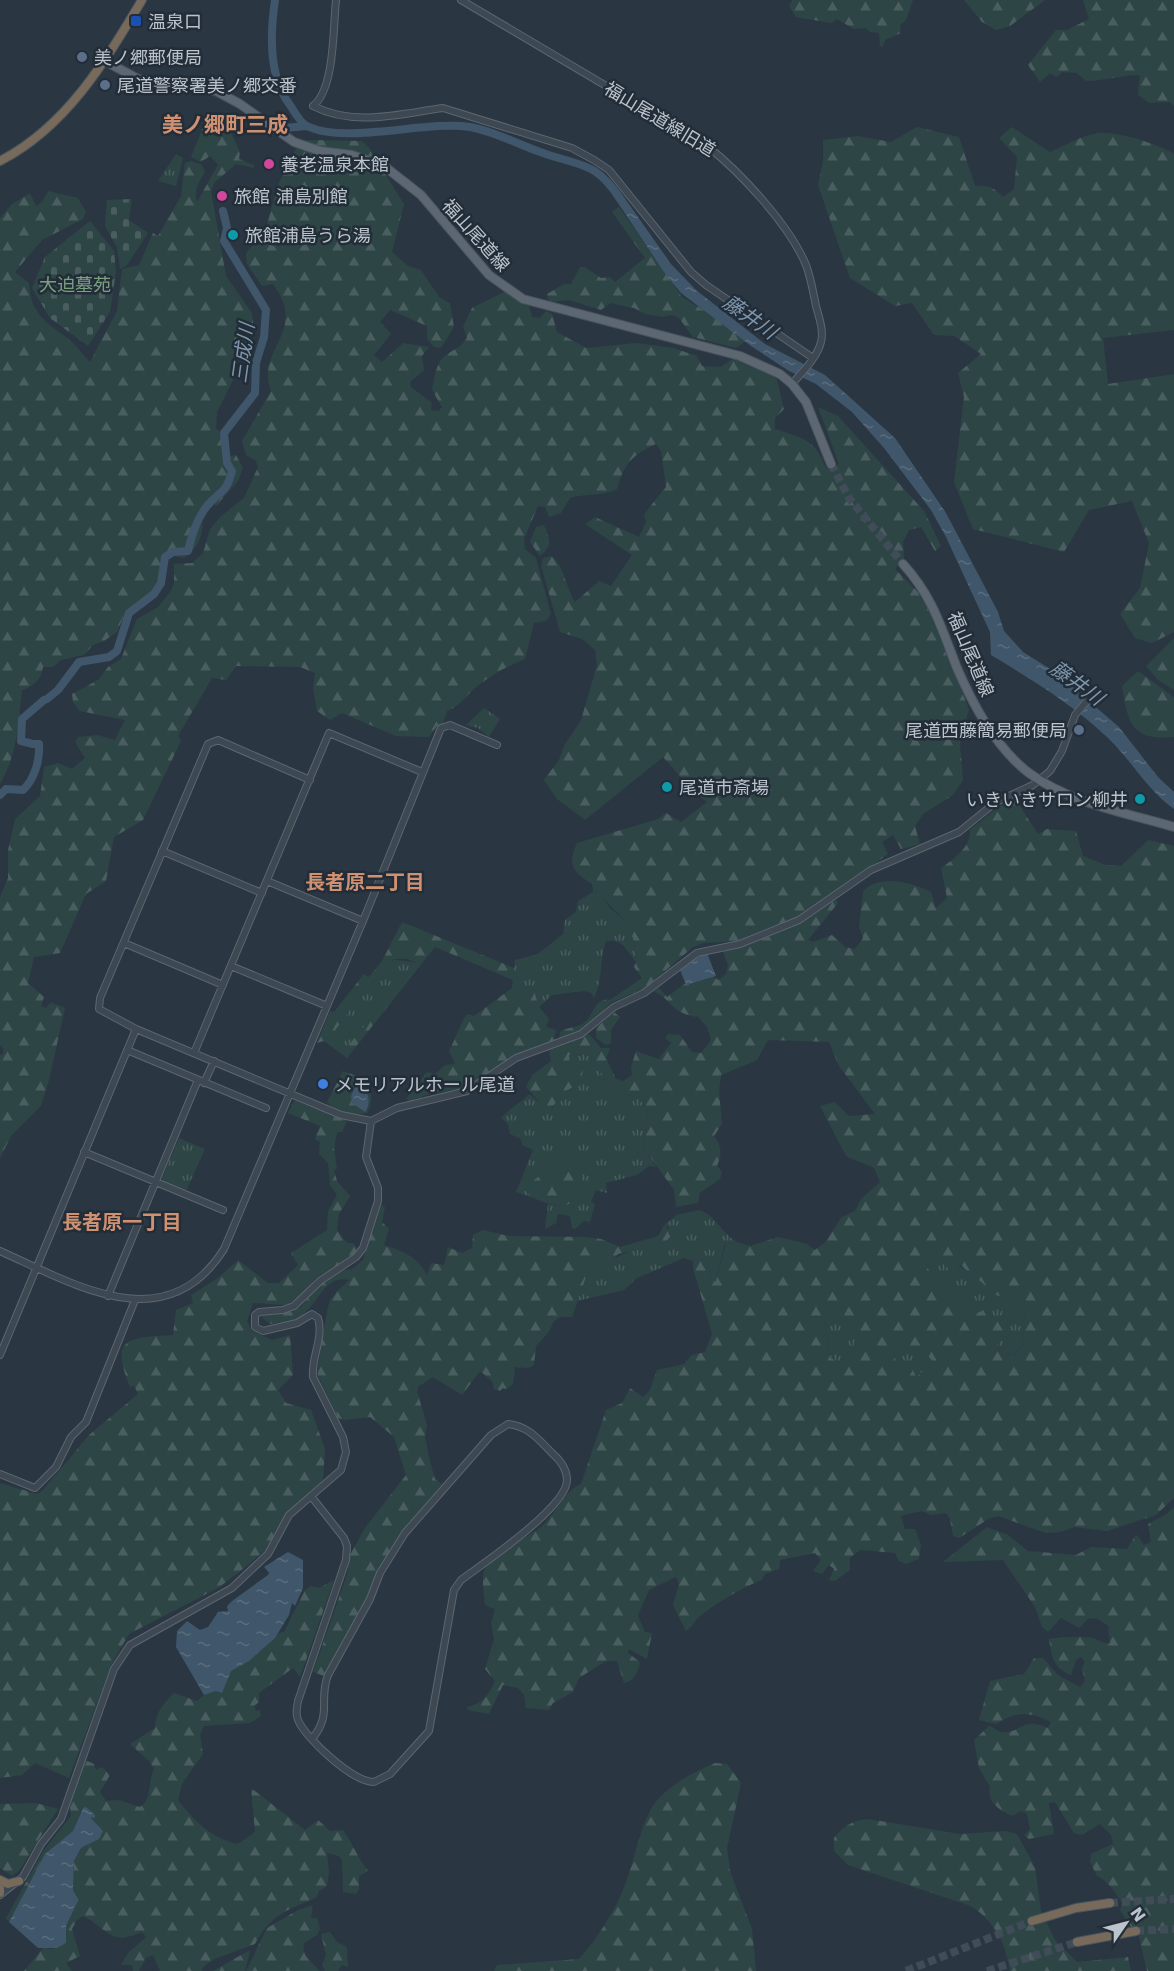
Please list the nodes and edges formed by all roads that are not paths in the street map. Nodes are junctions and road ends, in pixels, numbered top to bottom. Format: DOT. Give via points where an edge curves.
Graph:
graph roads {
  1 [pos="142,0"];
  2 [pos="336,0"];
  3 [pos="461,0"];
  4 [pos="105,61"];
  5 [pos="0,161"];
  6 [pos="812,360"];
  7 [pos="794,381"];
  8 [pos="831,464"];
  9 [pos="903,564"];
  10 [pos="1092,695"];
  11 [pos="497,745"];
  12 [pos="422,772"];
  13 [pos="310,780"];
  14 [pos="1040,780"];
  15 [pos="1174,827"];
  16 [pos="162,851"];
  17 [pos="267,881"];
  18 [pos="262,893"];
  19 [pos="363,921"];
  20 [pos="124,943"];
  21 [pos="231,966"];
  22 [pos="223,985"];
  23 [pos="327,1006"];
  24 [pos="136,1029"];
  25 [pos="127,1050"];
  26 [pos="194,1053"];
  27 [pos="214,1061"];
  28 [pos="201,1081"];
  29 [pos="288,1093"];
  30 [pos="266,1108"];
  31 [pos="371,1121"];
  32 [pos="84,1152"];
  33 [pos="156,1182"];
  34 [pos="223,1210"];
  35 [pos="0,1251"];
  36 [pos="37,1268"];
  37 [pos="108,1296"];
  38 [pos="135,1300"];
  39 [pos="0,1355"];
  40 [pos="0,1474"];
  41 [pos="311,1496"];
  42 [pos="312,1739"];
  43 [pos="0,1880"];
  44 [pos="19,1881"];
  45 [pos="0,1893"];
  46 [pos="1110,1903"];
  47 [pos="1032,1922"];
  48 [pos="1137,1931"];
  49 [pos="1077,1942"];
  1 -- 4 [label="highway"];
  2 -- 6 [label="street" via="329,75 313,106 328,114 353,118 422,114 442,108 584,154 609,170 691,272"];
  3 -- 6 [label="street, 福山尾道線旧道" via="682,130 727,162 790,236 806,267 822,332"];
  4 -- 5 [label="highway" via="68,109 27,145"];
  4 -- 7 [label="main road, 福山尾道線" via="138,79 216,91 294,142 384,166 421,195 489,275 523,299 740,356"];
  6 -- 7 [label="street, 福山尾道線旧道"];
  7 -- 8 [label="main road, 福山尾道線" via="812,414"];
  9 -- 14 [label="main road, 福山尾道線" via="934,606 957,667 985,721 1013,758"];
  10 -- 14 [label="street" via="1076,713 1062,751"];
  11 -- 12 [label="street" via="444,726"];
  12 -- 13 [label="street" via="329,733"];
  12 -- 19 [label="street"];
  13 -- 16 [label="street" via="219,740 208,744"];
  13 -- 17 [label="street"];
  14 -- 15 [label="main road, 福山尾道線" via="1061,791"];
  14 -- 31 [label="street" via="996,802 959,832 871,870 799,920 740,944 698,953 644,993 614,1007 581,1034 516,1058 466,1091 398,1108"];
  16 -- 18 [label="street"];
  16 -- 20 [label="street"];
  17 -- 18 [label="street"];
  17 -- 19 [label="street"];
  18 -- 21 [label="street"];
  19 -- 23 [label="street"];
  20 -- 22 [label="street"];
  20 -- 24 [label="street" via="99,1009"];
  21 -- 22 [label="street"];
  21 -- 23 [label="street"];
  22 -- 26 [label="street"];
  23 -- 29 [label="street"];
  24 -- 25 [label="street"];
  24 -- 26 [label="street"];
  25 -- 28 [label="street"];
  25 -- 32 [label="street"];
  26 -- 27 [label="street"];
  27 -- 28 [label="street"];
  27 -- 29 [label="street"];
  28 -- 30 [label="street"];
  28 -- 33 [label="street"];
  29 -- 31 [label="street" via="341,1115"];
  29 -- 38 [label="street" via="214,1265 183,1289 150,1300"];
  31 -- 41 [label="street" via="366,1157 378,1188 378,1201 363,1248 294,1306 255,1315 255,1327 262,1331 297,1323 312,1314 318,1318 319,1342 313,1377 343,1437 346,1452 341,1470"];
  32 -- 33 [label="street"];
  32 -- 36 [label="street"];
  33 -- 34 [label="street"];
  33 -- 37 [label="street"];
  35 -- 36 [label="street"];
  36 -- 37 [label="street"];
  36 -- 39 [label="street"];
  37 -- 38 [label="street"];
  38 -- 40 [label="street" via="86,1422 71,1437 56,1467 35,1488"];
  41 -- 42 [label="street" via="347,1546 340,1580 296,1712"];
  41 -- 44 [label="street" via="289,1515 268,1554 232,1588 142,1636 120,1657 62,1819 41,1844"];
  42 -- 42 [label="street" via="354,1777 374,1782 390,1774 429,1731 454,1590 461,1580 530,1528 565,1490 567,1480 562,1464 526,1427 508,1424 491,1435 405,1533 328,1675 325,1718"];
  43 -- 44 [label="highway" via="8,1884"];
  44 -- 45 [label="street"];
  46 -- 47 [label="highway" via="1076,1908"];
  48 -- 49 [label="highway"];
}
